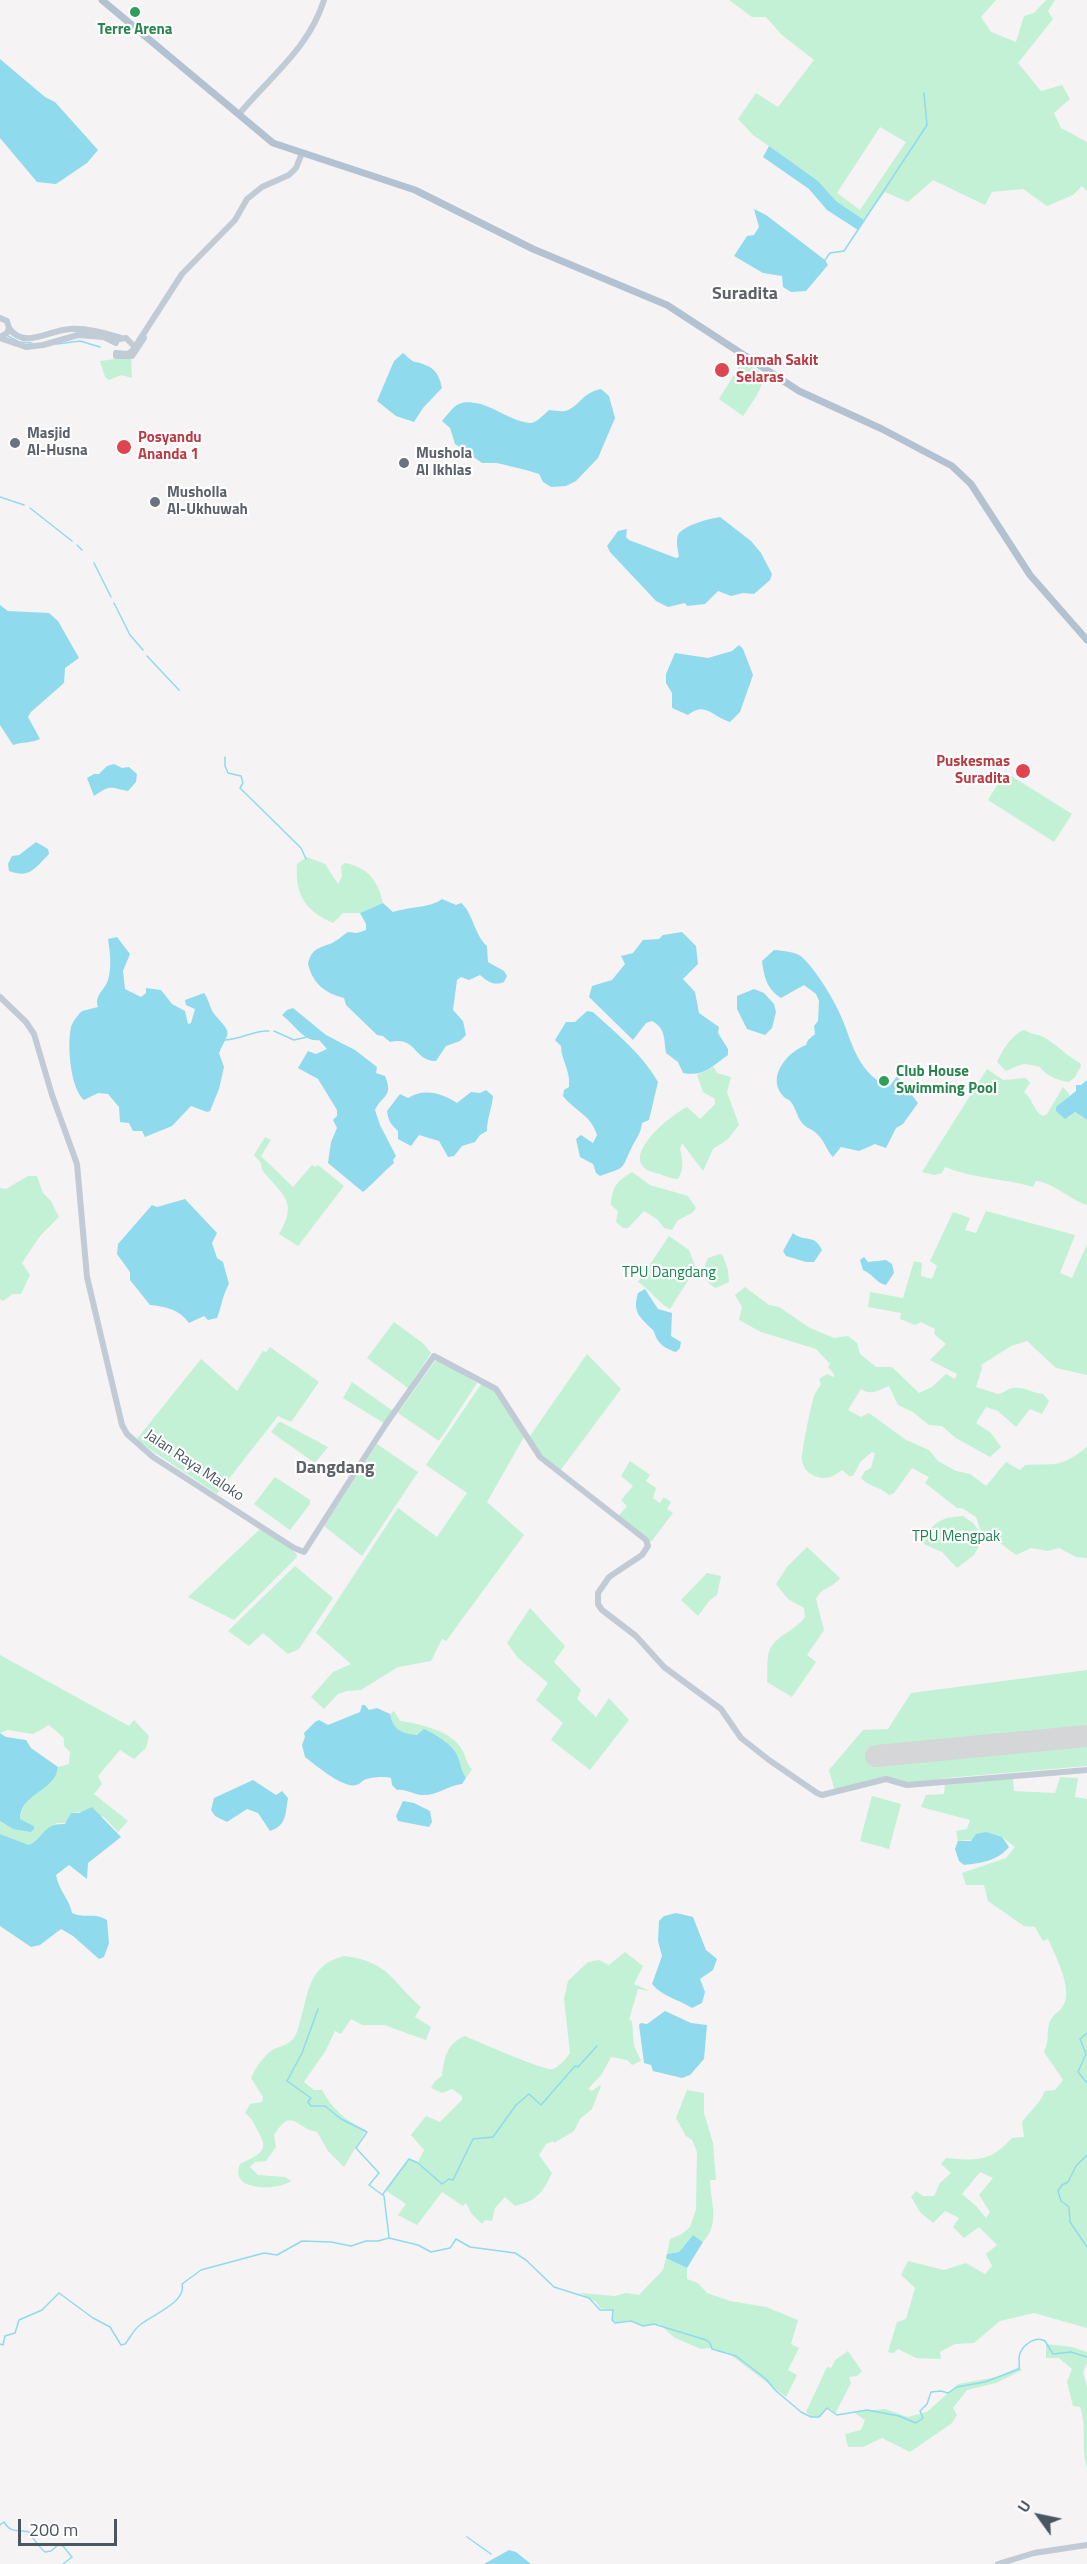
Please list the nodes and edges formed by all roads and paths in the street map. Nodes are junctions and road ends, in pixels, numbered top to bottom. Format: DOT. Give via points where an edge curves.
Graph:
graph roads {
  1 [pos="102,0"];
  2 [pos="324,0"];
  3 [pos="239,114"];
  4 [pos="302,153"];
  5 [pos="0,318"];
  6 [pos="9,328"];
  7 [pos="142,336"];
  8 [pos="0,337"];
  9 [pos="129,339"];
  10 [pos="118,340"];
  11 [pos="135,347"];
  12 [pos="116,353"];
  13 [pos="1087,640"];
  14 [pos="0,997"];
  15 [pos="1087,1770"];
  16 [pos="1087,2545"];
  17 [pos="998,2564"];
  1 -- 3 [label="main road"];
  2 -- 3 [label="street" via="308,37"];
  3 -- 4 [label="main road" via="273,143"];
  4 -- 7 [label="street" via="289,176 247,199 235,220 177,278"];
  4 -- 13 [label="main road" via="415,190 533,249 667,305 799,391 946,463 971,484 1030,575"];
  5 -- 6 [label="street" via="7,321"];
  6 -- 8 [label="street"];
  6 -- 10 [label="street" via="27,339 78,329"];
  7 -- 9 [label="street"];
  7 -- 11 [label="street"];
  7 -- 12 [label="street" via="132,356"];
  8 -- 10 [label="street" via="26,347 78,335"];
  9 -- 10 [label="street"];
  9 -- 11 [label="street"];
  10 -- 12 [label="street"];
  11 -- 12 [label="street" via="128,354"];
  14 -- 15 [label="street, Jalan Raya Maloko" via="34,1034 77,1164 87,1277 115,1401 123,1429 144,1450 304,1552 433,1356 496,1389 547,1463 645,1538 645,1552 617,1569 598,1593 602,1610 636,1636 664,1667 721,1709 741,1738 817,1793 886,1779 907,1785"];
  16 -- 17 [label="street" via="1034,2553"];
}
